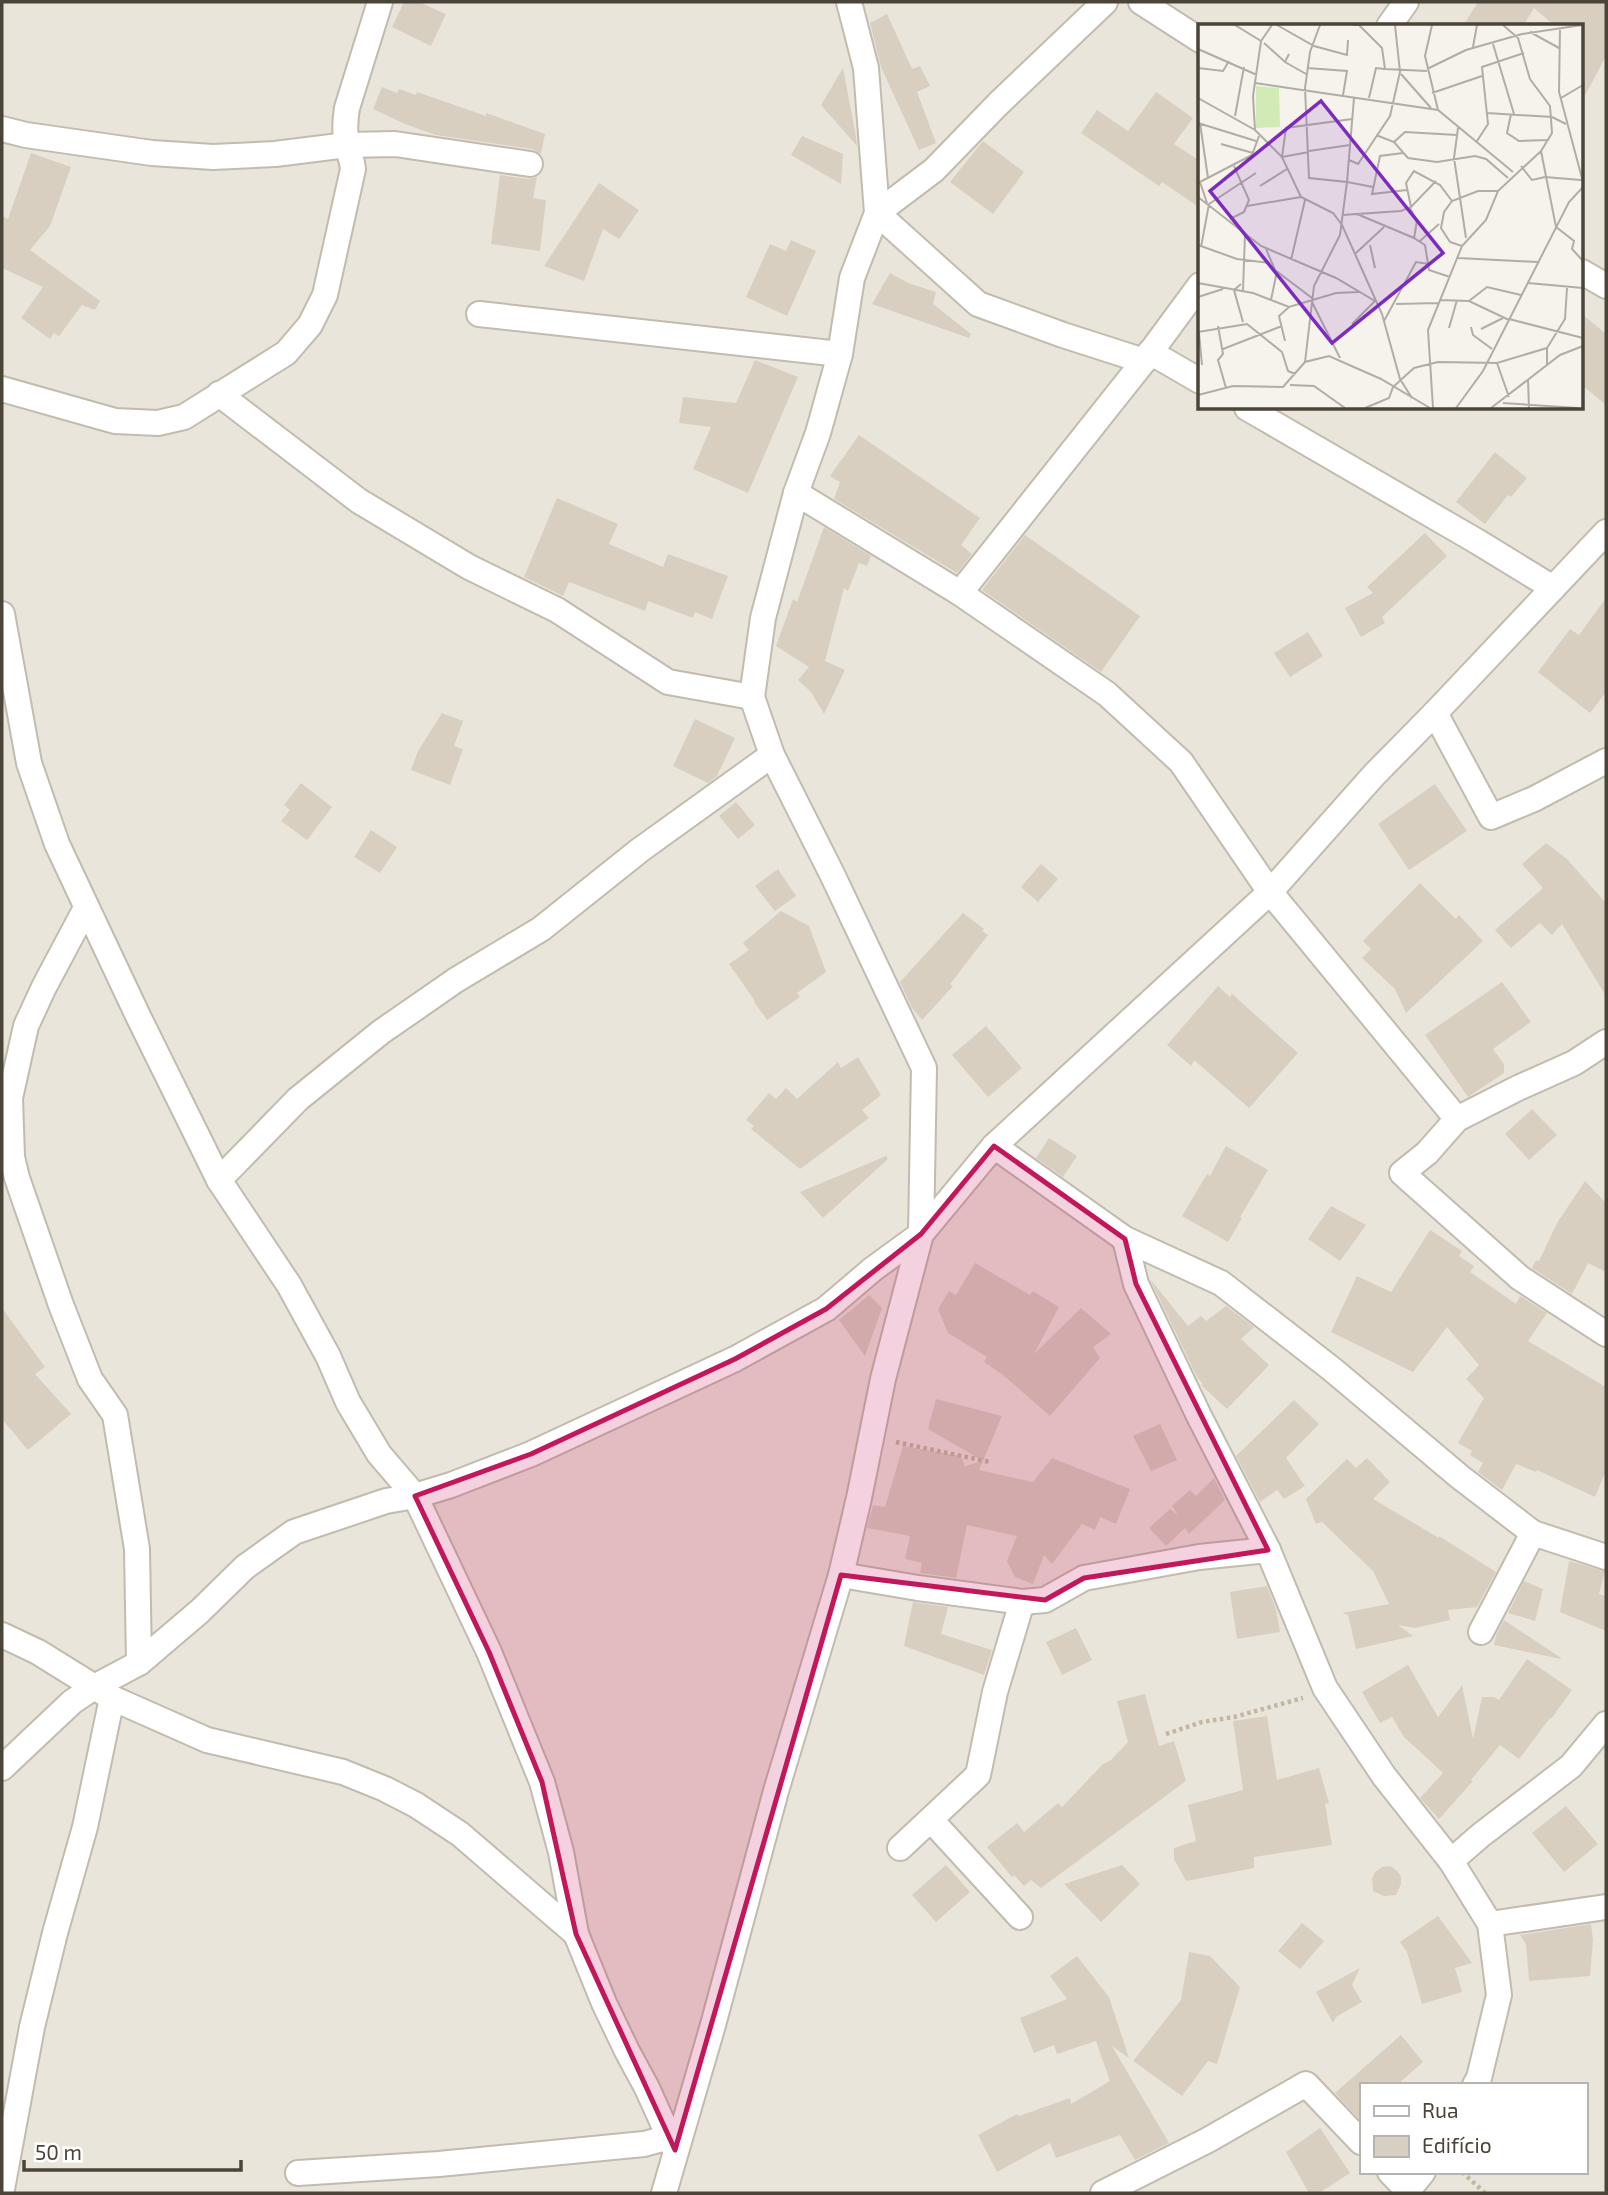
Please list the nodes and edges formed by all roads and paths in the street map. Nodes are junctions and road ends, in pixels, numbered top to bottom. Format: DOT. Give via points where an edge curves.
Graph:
graph roads {
  1 [pos="380,2"];
  2 [pos="849,2"];
  3 [pos="1105,2"];
  4 [pos="1141,2"];
  5 [pos="1406,2"];
  6 [pos="1390,24"];
  7 [pos="1198,39"];
  8 [pos="2,129"];
  9 [pos="347,145"];
  10 [pos="530,164"];
  11 [pos="877,213"];
  12 [pos="1584,273"];
  13 [pos="1606,286"];
  14 [pos="1198,288"];
  15 [pos="479,314"];
  16 [pos="839,354"];
  17 [pos="1147,356"];
  18 [pos="1198,380"];
  19 [pos="2,389"];
  20 [pos="219,394"];
  21 [pos="1250,410"];
  22 [pos="796,493"];
  23 [pos="1606,532"];
  24 [pos="1553,588"];
  25 [pos="960,593"];
  26 [pos="3,625"];
  27 [pos="752,697"];
  28 [pos="1436,713"];
  29 [pos="772,755"];
  30 [pos="1606,761"];
  31 [pos="1270,892"];
  32 [pos="86,908"];
  33 [pos="2,1032"];
  34 [pos="1606,1042"];
  35 [pos="19,1056"];
  36 [pos="1457,1119"];
  37 [pos="994,1146"];
  38 [pos="219,1180"];
  39 [pos="9,1182"];
  40 [pos="921,1234"];
  41 [pos="1125,1239"];
  42 [pos="1606,1334"];
  43 [pos="871,1437"];
  44 [pos="990,1462"];
  45 [pos="415,1496"];
  46 [pos="1533,1533"];
  47 [pos="1268,1550"];
  48 [pos="1606,1557"];
  49 [pos="841,1575"];
  50 [pos="1022,1602"];
  51 [pos="1481,1632"];
  52 [pos="2,1635"];
  53 [pos="139,1663"];
  54 [pos="1328,1692"];
  55 [pos="103,1693"];
  56 [pos="1606,1724"];
  57 [pos="1166,1734"];
  58 [pos="2,1768"];
  59 [pos="930,1820"];
  60 [pos="900,1848"];
  61 [pos="1451,1861"];
  62 [pos="1606,1907"];
  63 [pos="1020,1917"];
  64 [pos="1490,1924"];
  65 [pos="576,1934"];
  66 [pos="1476,2083"];
  67 [pos="1360,2141"];
  68 [pos="673,2144"];
  69 [pos="298,2173"];
  70 [pos="1393,2174"];
  71 [pos="1464,2174"];
  72 [pos="1412,2185"];
  73 [pos="2,2189"];
  74 [pos="664,2193"];
  75 [pos="1103,2193"];
  76 [pos="1485,2193"];
  1 -- 9 [label="street" via="347,107"];
  2 -- 11 [label="street" via="866,68"];
  3 -- 11 [label="street" via="934,170"];
  4 -- 7 [label="street"];
  5 -- 6 [label="street"];
  8 -- 9 [label="street" via="152,153 213,157 275,155"];
  9 -- 10 [label="street" via="395,144"];
  9 -- 20 [label="street" via="353,169 325,295 310,325 286,353"];
  11 -- 16 [label="street" via="852,278"];
  11 -- 17 [label="street" via="978,304 1063,335"];
  12 -- 13 [label="street"];
  14 -- 17 [label="street"];
  15 -- 16 [label="street"];
  16 -- 22 [label="street"];
  17 -- 18 [label="street"];
  17 -- 25 [label="street"];
  19 -- 20 [label="street" via="116,421 158,423 184,417"];
  20 -- 27 [label="street" via="359,501 469,567 557,610 668,682"];
  21 -- 24 [label="street"];
  22 -- 25 [label="street"];
  22 -- 27 [label="street" via="763,618"];
  23 -- 24 [label="street"];
  24 -- 28 [label="street"];
  25 -- 31 [label="street" via="1107,694 1181,762"];
  26 -- 32 [label="street" via="29,763 57,844"];
  27 -- 29 [label="street"];
  28 -- 30 [label="street" via="1491,817"];
  28 -- 31 [label="street"];
  29 -- 38 [label="street" via="640,849 541,929 456,979 381,1032 298,1099"];
  29 -- 40 [label="street" via="923,1068"];
  31 -- 36 [label="street"];
  31 -- 37 [label="street"];
  32 -- 35 [label="street" via="44,986"];
  32 -- 38 [label="street"];
  33 -- 35 [label="street"];
  34 -- 36 [label="street" via="1574,1063"];
  35 -- 39 [label="street" via="10,1098"];
  36 -- 42 [label="street" via="1402,1173 1520,1278"];
  37 -- 40 [label="street"];
  37 -- 41 [label="street"];
  38 -- 45 [label="street" via="289,1285 379,1454"];
  39 -- 53 [label="street" via="90,1379 115,1415 137,1549"];
  40 -- 43 [label="street"];
  40 -- 45 [label="street" via="826,1309 735,1359 531,1454"];
  41 -- 46 [label="street" via="1221,1283"];
  41 -- 47 [label="street" via="1136,1284"];
  43 -- 44 [label="path"];
  43 -- 49 [label="street"];
  45 -- 53 [label="street" via="294,1532 245,1567"];
  45 -- 65 [label="street" via="489,1651 542,1782"];
  46 -- 48 [label="street"];
  46 -- 51 [label="street"];
  47 -- 50 [label="street" via="1084,1578 1045,1600"];
  47 -- 54 [label="street"];
  49 -- 50 [label="street"];
  49 -- 68 [label="street" via="713,2025"];
  50 -- 59 [label="street" via="995,1692 978,1775"];
  52 -- 55 [label="street"];
  53 -- 55 [label="street"];
  54 -- 57 [label="path"];
  54 -- 61 [label="street" via="1384,1776"];
  55 -- 58 [label="street" via="72,1702"];
  55 -- 65 [label="street" via="207,1740 343,1772 385,1788 460,1834"];
  55 -- 73 [label="street" via="85,1827 32,2028"];
  56 -- 61 [label="street" via="1571,1766"];
  59 -- 60 [label="street"];
  59 -- 63 [label="street"];
  61 -- 64 [label="street"];
  62 -- 64 [label="street"];
  64 -- 66 [label="street" via="1499,1995"];
  65 -- 68 [label="street" via="604,2003"];
  67 -- 75 [label="street" via="1307,2084"];
  68 -- 69 [label="street"];
  68 -- 74 [label="street"];
  70 -- 72 [label="street"];
  71 -- 76 [label="path"];
}
